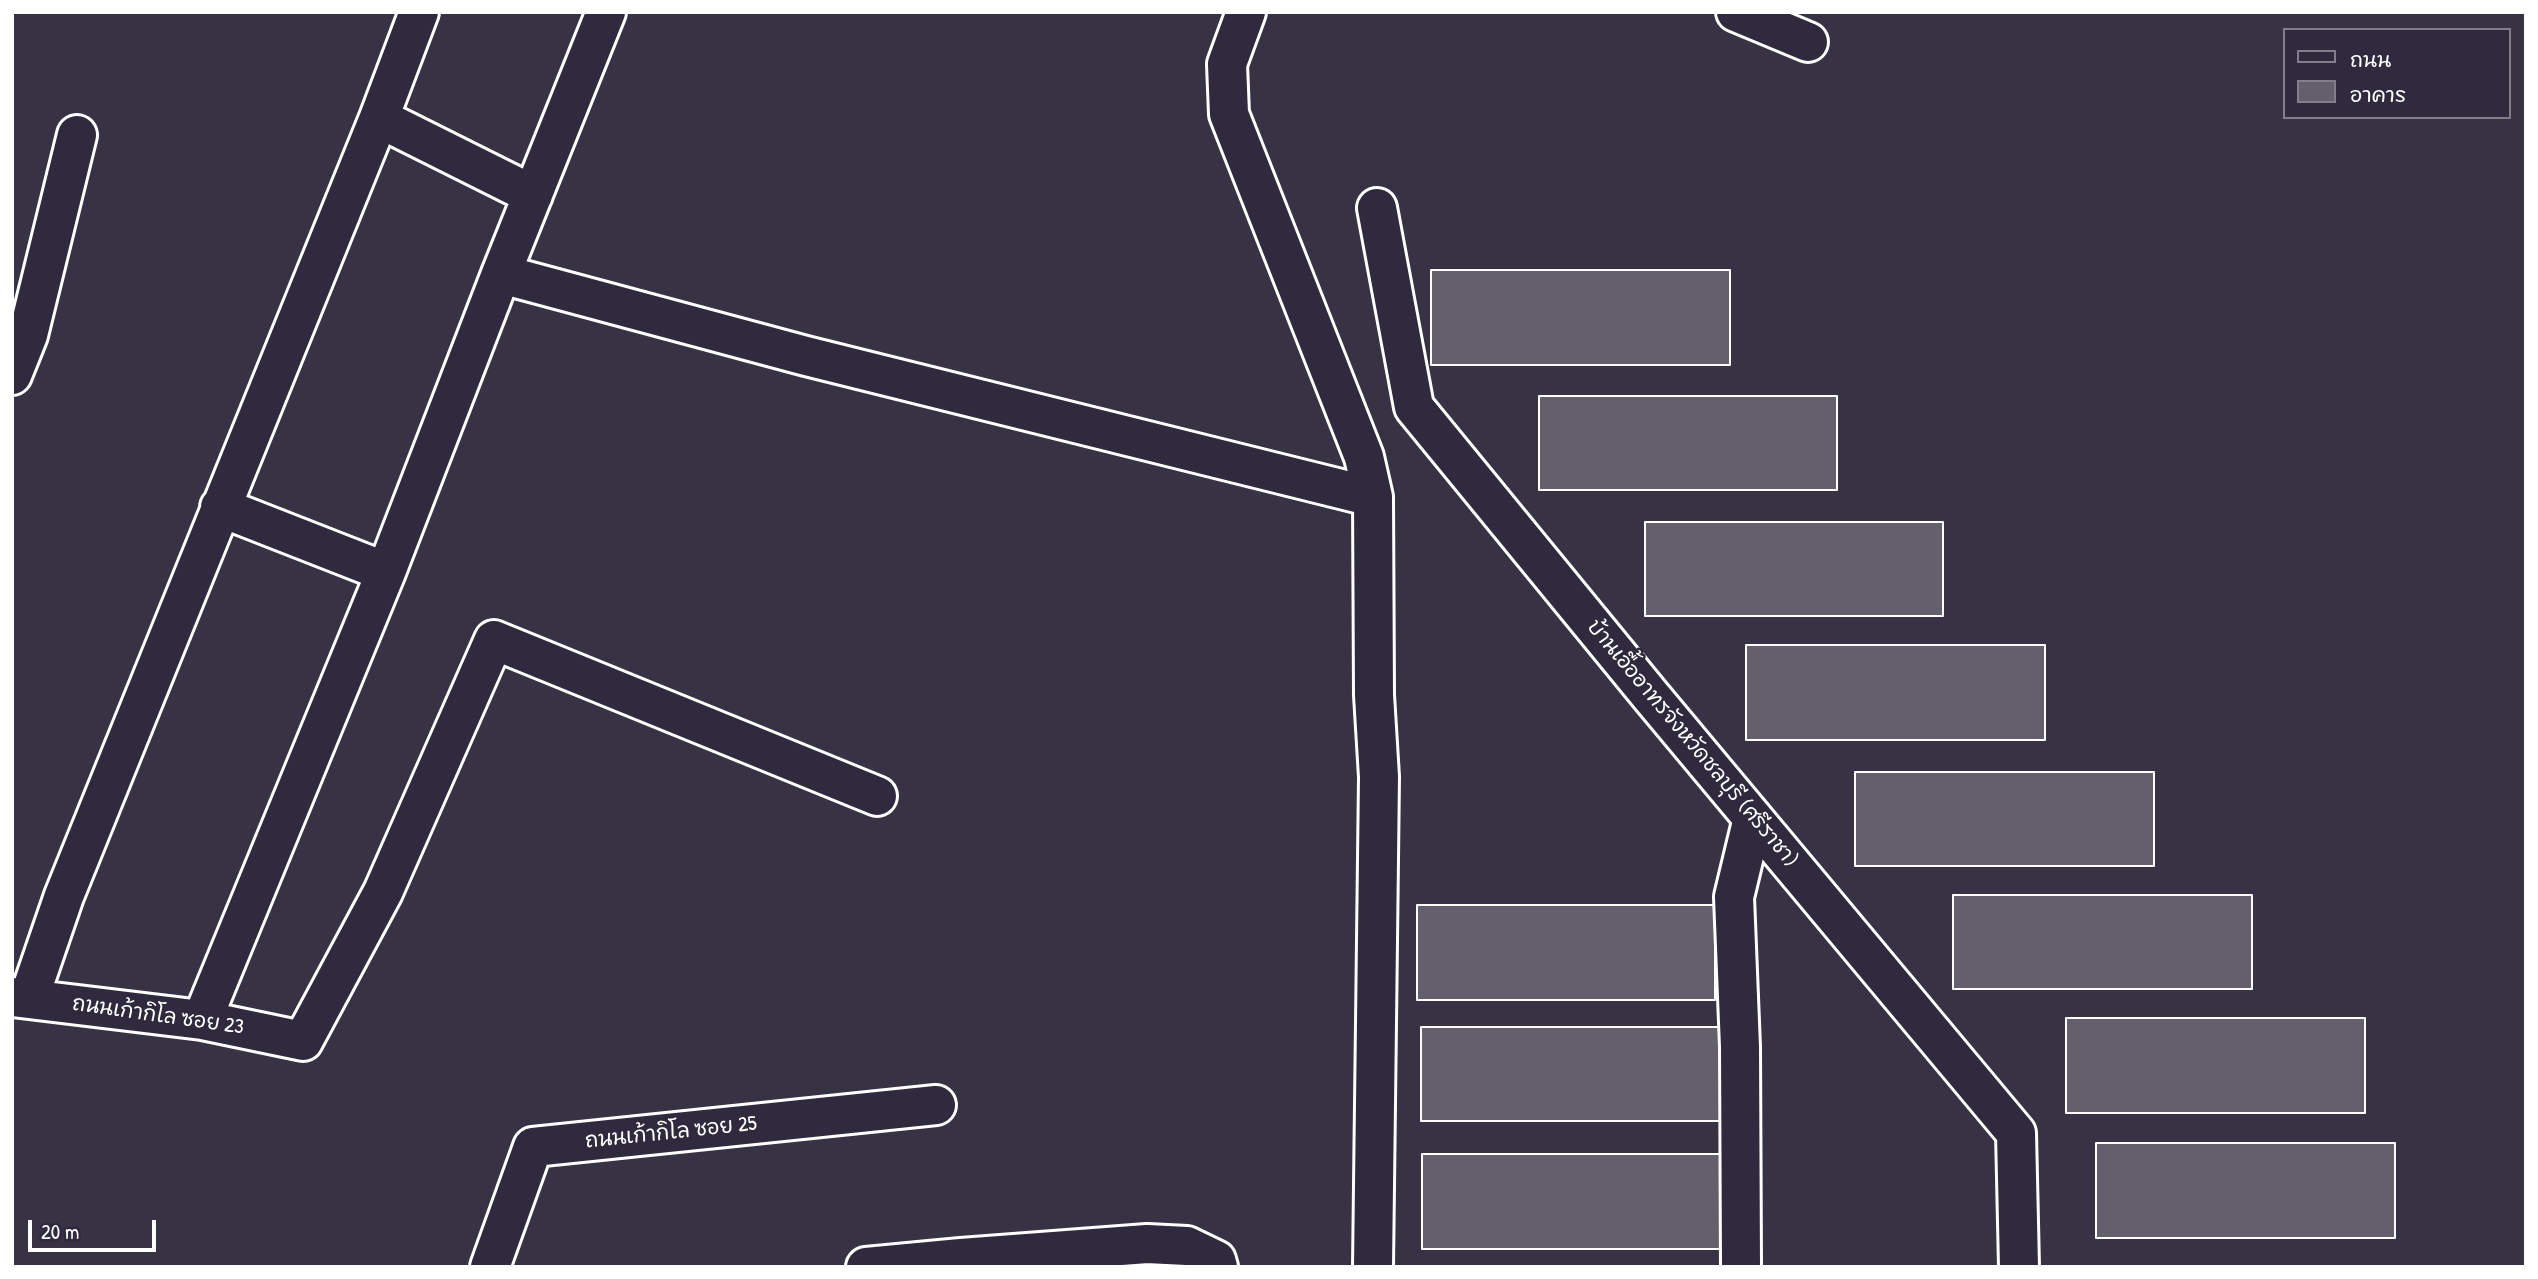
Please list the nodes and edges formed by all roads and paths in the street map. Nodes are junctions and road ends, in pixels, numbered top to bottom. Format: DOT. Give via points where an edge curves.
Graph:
graph roads {
  1 [pos="419,12"];
  2 [pos="607,12"];
  3 [pos="1246,12"];
  4 [pos="1736,12"];
  5 [pos="1808,41"];
  6 [pos="379,118"];
  7 [pos="77,135"];
  8 [pos="533,195"];
  9 [pos="1377,208"];
  10 [pos="501,274"];
  11 [pos="12,375"];
  12 [pos="1373,497"];
  13 [pos="220,507"];
  14 [pos="386,572"];
  15 [pos="877,796"];
  16 [pos="1753,818"];
  17 [pos="20,998"];
  18 [pos="202,1020"];
  19 [pos="936,1105"];
  20 [pos="961,1263"];
  21 [pos="490,1267"];
  22 [pos="866,1267"];
  23 [pos="1218,1267"];
  24 [pos="1373,1267"];
  25 [pos="1741,1267"];
  26 [pos="2018,1267"];
  1 -- 6 [label="street"];
  2 -- 8 [label="street"];
  3 -- 12 [label="street" via="1227,64 1229,114 1364,457"];
  4 -- 5 [label="street"];
  6 -- 8 [label="street"];
  6 -- 13 [label="street"];
  7 -- 11 [label="street" via="28,335"];
  8 -- 10 [label="street"];
  9 -- 16 [label="street, บ้านเอื้ออาทรจังหวัดชลบุรี (ศรีราชา)" via="1414,407"];
  10 -- 12 [label="street" via="819,359"];
  10 -- 14 [label="street"];
  12 -- 24 [label="street" via="1379,777"];
  13 -- 14 [label="street"];
  13 -- 17 [label="street"];
  14 -- 18 [label="street"];
  15 -- 18 [label="street, ถนนเก้ากิโล ซอย 23" via="494,640 383,892 303,1041"];
  16 -- 25 [label="street" via="1734,897"];
  16 -- 26 [label="street, บ้านเอื้ออาทรจังหวัดชลบุรี (ศรีราชา)" via="2015,1133"];
  17 -- 18 [label="street, ถนนเก้ากิโล ซอย 23"];
  19 -- 21 [label="street, ถนนเก้ากิโล ซอย 25" via="533,1147"];
  20 -- 22 [label="street"];
  20 -- 23 [label="street" via="1147,1244 1187,1246 1216,1260"];
}
